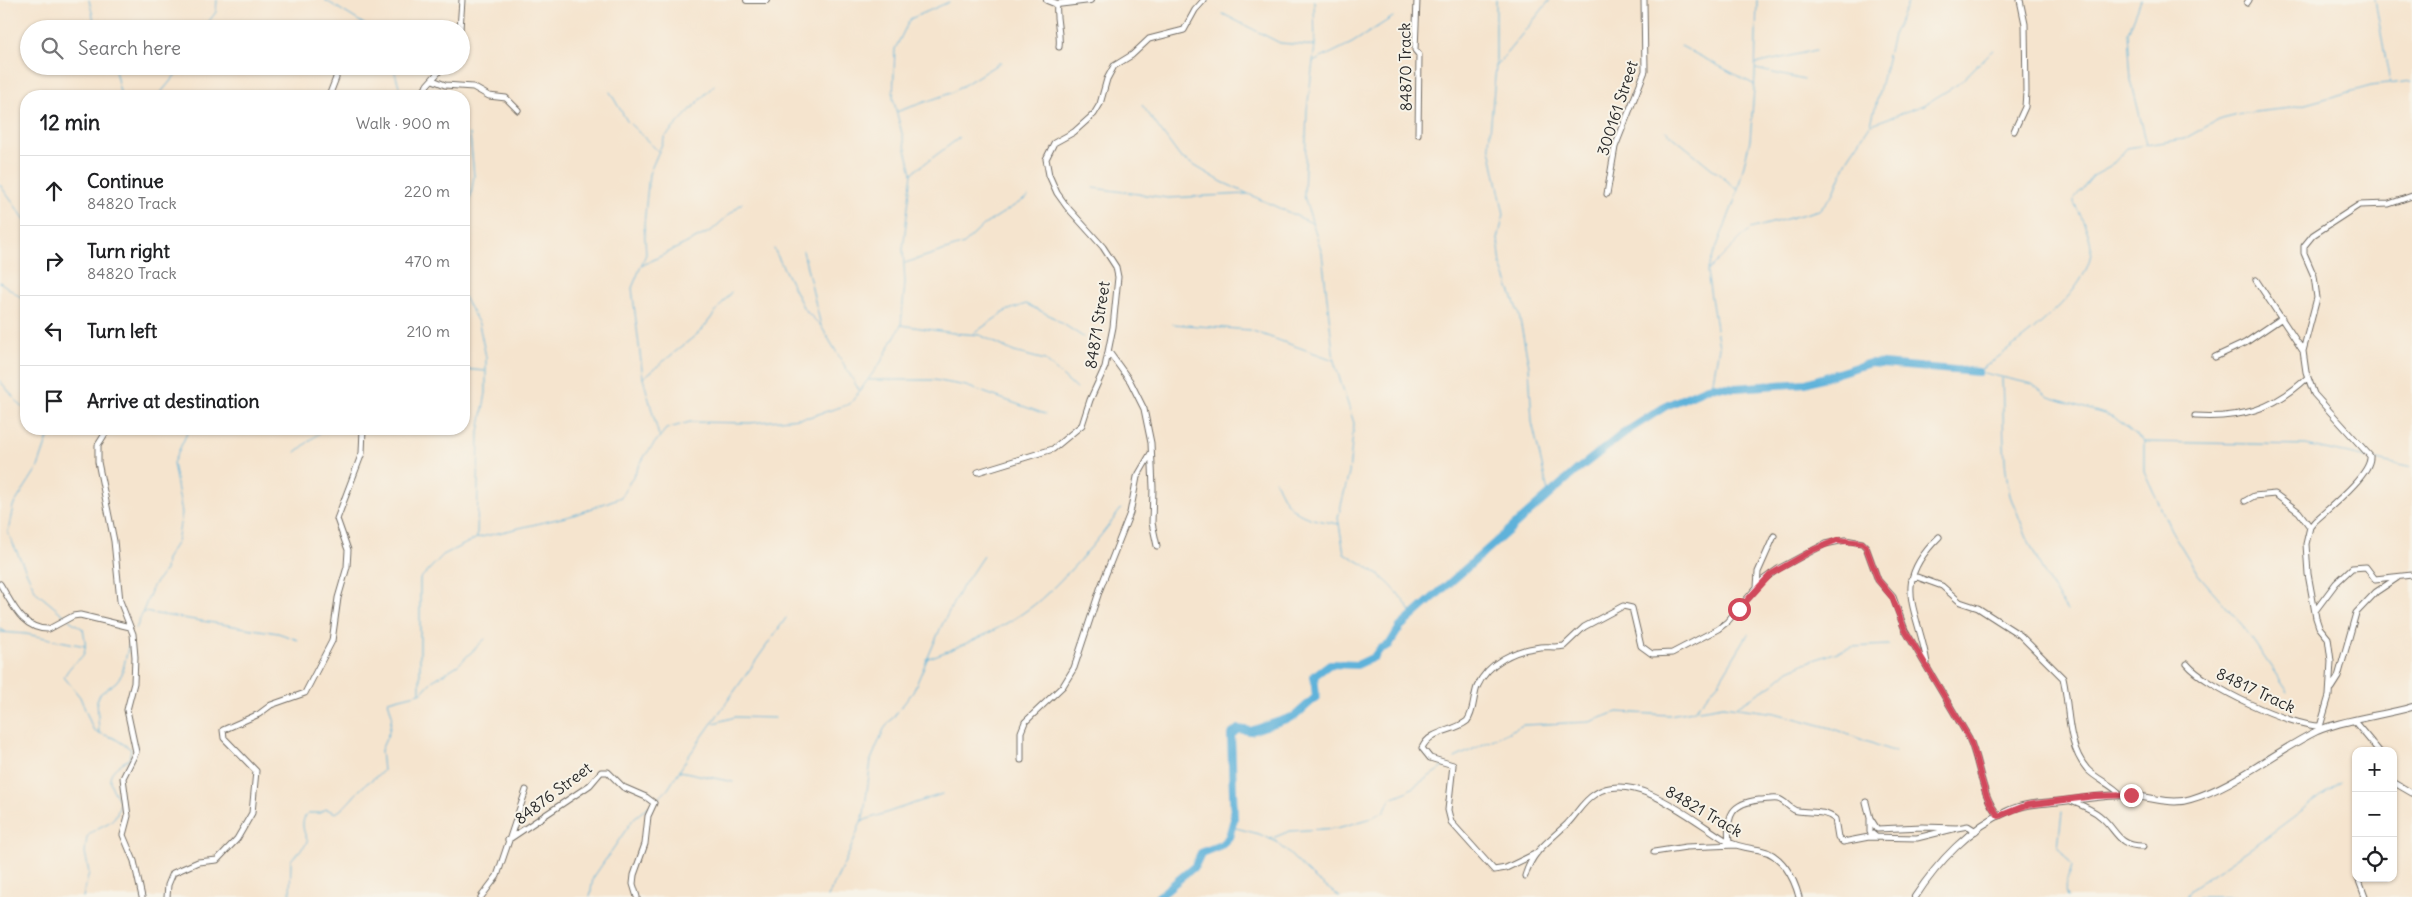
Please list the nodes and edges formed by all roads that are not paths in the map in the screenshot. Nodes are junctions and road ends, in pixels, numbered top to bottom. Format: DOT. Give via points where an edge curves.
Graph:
graph roads {
  1 [pos="462,0"];
  2 [pos="747,0"];
  3 [pos="766,0"];
  4 [pos="1047,0"];
  5 [pos="1090,0"];
  6 [pos="1204,0"];
  7 [pos="1417,0"];
  8 [pos="1644,0"];
  9 [pos="2020,0"];
  10 [pos="1057,4"];
  11 [pos="461,20"];
  12 [pos="1059,47"];
  13 [pos="336,75"];
  14 [pos="437,75"];
  15 [pos="433,80"];
  16 [pos="331,90"];
  17 [pos="425,90"];
  18 [pos="518,110"];
  19 [pos="2014,131"];
  20 [pos="1418,134"];
  21 [pos="1607,194"];
  22 [pos="2412,196"];
  23 [pos="2256,280"];
  24 [pos="2282,318"];
  25 [pos="1109,351"];
  26 [pos="2303,351"];
  27 [pos="2216,357"];
  28 [pos="2307,378"];
  29 [pos="2196,416"];
  30 [pos="104,435"];
  31 [pos="362,435"];
  32 [pos="1150,453"];
  33 [pos="978,472"];
  34 [pos="2245,500"];
  35 [pos="2310,527"];
  36 [pos="1774,536"];
  37 [pos="1939,537"];
  38 [pos="1157,546"];
  39 [pos="2412,575"];
  40 [pos="1911,578"];
  41 [pos="2397,578"];
  42 [pos="0,584"];
  43 [pos="1757,587"];
  44 [pos="2315,611"];
  45 [pos="130,627"];
  46 [pos="2187,664"];
  47 [pos="1928,666"];
  48 [pos="2330,688"];
  49 [pos="2412,707"];
  50 [pos="2354,721"];
  51 [pos="2320,728"];
  52 [pos="2376,747"];
  53 [pos="1021,760"];
  54 [pos="2397,784"];
  55 [pos="526,790"];
  56 [pos="2412,793"];
  57 [pos="2121,795"];
  58 [pos="2071,800"];
  59 [pos="1866,802"];
  60 [pos="1999,816"];
  61 [pos="1870,818"];
  62 [pos="1957,828"];
  63 [pos="1976,831"];
  64 [pos="1876,837"];
  65 [pos="508,840"];
  66 [pos="1729,842"];
  67 [pos="1736,845"];
  68 [pos="2144,846"];
  69 [pos="1536,852"];
  70 [pos="1654,852"];
  71 [pos="1525,876"];
  72 [pos="2359,882"];
  73 [pos="142,897"];
  74 [pos="167,897"];
  75 [pos="481,897"];
  76 [pos="637,897"];
  77 [pos="1799,897"];
  78 [pos="1915,897"];
  79 [pos="2365,897"];
  1 -- 11 [label="street"];
  2 -- 3 [label="street"];
  4 -- 10 [label="street"];
  5 -- 10 [label="street"];
  6 -- 25 [label="street, 84871 Street" via="1184,30 1149,39 1114,66 1094,114 1074,132 1054,143 1046,159 1049,175 1067,208 1103,247 1117,272"];
  7 -- 20 [label="street, 84870 Track" via="1415,50 1420,55"];
  8 -- 21 [label="street, 300161 Street" via="1647,61 1615,147"];
  9 -- 19 [label="street" via="2025,24 2026,92 2025,107"];
  10 -- 12 [label="street" via="1055,18"];
  13 -- 16 [label="street"];
  14 -- 15 [label="street"];
  15 -- 17 [label="street"];
  15 -- 18 [label="street" via="445,85 473,86 489,96 506,98"];
  22 -- 26 [label="street" via="2389,204 2359,206 2320,229 2307,242 2304,253 2314,276 2316,298"];
  23 -- 24 [label="street"];
  24 -- 26 [label="street"];
  24 -- 27 [label="street" via="2245,343"];
  25 -- 32 [label="street" via="1140,399 1150,433"];
  25 -- 33 [label="street, 84871 Street" via="1102,377 1077,431 1053,449"];
  26 -- 28 [label="street"];
  28 -- 29 [label="street" via="2291,393 2262,409"];
  28 -- 35 [label="street" via="2321,403 2371,458 2359,477"];
  30 -- 45 [label="street" via="98,445 98,462 114,541 120,601"];
  31 -- 74 [label="street" via="359,460 337,519 346,541 348,566 336,607 332,641 305,693 271,705 259,714 222,730 224,738 256,770 252,813 244,831 217,860 198,862 173,873"];
  32 -- 38 [label="street" via="1153,533"];
  32 -- 53 [label="street" via="1137,477 1130,513 1074,668 1063,686 1025,722 1021,732"];
  34 -- 35 [label="street" via="2275,494 2290,504"];
  35 -- 44 [label="street" via="2306,554"];
  36 -- 43 [label="street" via="1758,572"];
  37 -- 40 [label="street" via="1927,549"];
  39 -- 41 [label="street"];
  40 -- 47 [label="street" via="1910,595"];
  40 -- 57 [label="street" via="1918,577 1942,586 1960,602 1978,608 2020,635 2063,678 2072,734 2081,760 2092,774"];
  41 -- 44 [label="street" via="2375,579 2366,568 2347,570"];
  41 -- 48 [label="street" via="2376,592 2356,613 2338,677"];
  42 -- 45 [label="street" via="21,618 36,627 49,630 80,615"];
  43 -- 47 [label="street" via="1771,574 1825,544 1845,540 1862,543 1878,580 1892,597 1905,630"];
  43 -- 69 [label="street" via="1718,629 1672,653 1652,654 1644,650 1637,636 1632,608 1623,606 1584,627 1564,646 1540,647 1507,656 1478,686 1468,721 1452,730 1431,735 1422,748 1430,758 1453,765 1448,810 1451,822 1474,849 1492,868 1506,868"];
  44 -- 48 [label="street" via="2319,627 2328,638"];
  45 -- 73 [label="street" via="134,640 135,675 127,710 136,752 123,778 128,816 123,835 134,861"];
  46 -- 51 [label="street, 84817 Track" via="2204,680 2269,713"];
  47 -- 60 [label="street" via="1977,754 1988,798"];
  48 -- 51 [label="street"];
  49 -- 50 [label="street"];
  50 -- 51 [label="street"];
  50 -- 52 [label="street"];
  51 -- 57 [label="street" via="2230,783 2188,800 2174,802"];
  54 -- 56 [label="street"];
  55 -- 65 [label="street"];
  57 -- 58 [label="street"];
  58 -- 60 [label="street" via="2027,805"];
  58 -- 68 [label="street" via="2098,814 2121,840"];
  59 -- 61 [label="street"];
  60 -- 63 [label="street"];
  61 -- 62 [label="street" via="1881,830"];
  61 -- 64 [label="street" via="1870,832"];
  62 -- 63 [label="street" via="1968,826"];
  62 -- 64 [label="street" via="1917,838"];
  63 -- 78 [label="street" via="1941,861"];
  64 -- 66 [label="street" via="1843,842 1838,837 1835,819 1823,813 1792,809 1779,799 1744,802 1734,809 1727,829"];
  65 -- 75 [label="street" via="497,876"];
  65 -- 76 [label="street, 84876 Street" via="590,785 600,772 608,772 628,791 654,803 634,875"];
  66 -- 67 [label="street, 84821 Track"];
  66 -- 69 [label="street, 84821 Track" via="1693,816 1655,797 1618,787 1603,789 1583,803 1574,817"];
  67 -- 70 [label="street"];
  67 -- 77 [label="street, 84821 Track" via="1771,854 1794,879"];
  69 -- 71 [label="street, 84821 Track"];
  72 -- 79 [label="street"];
}
